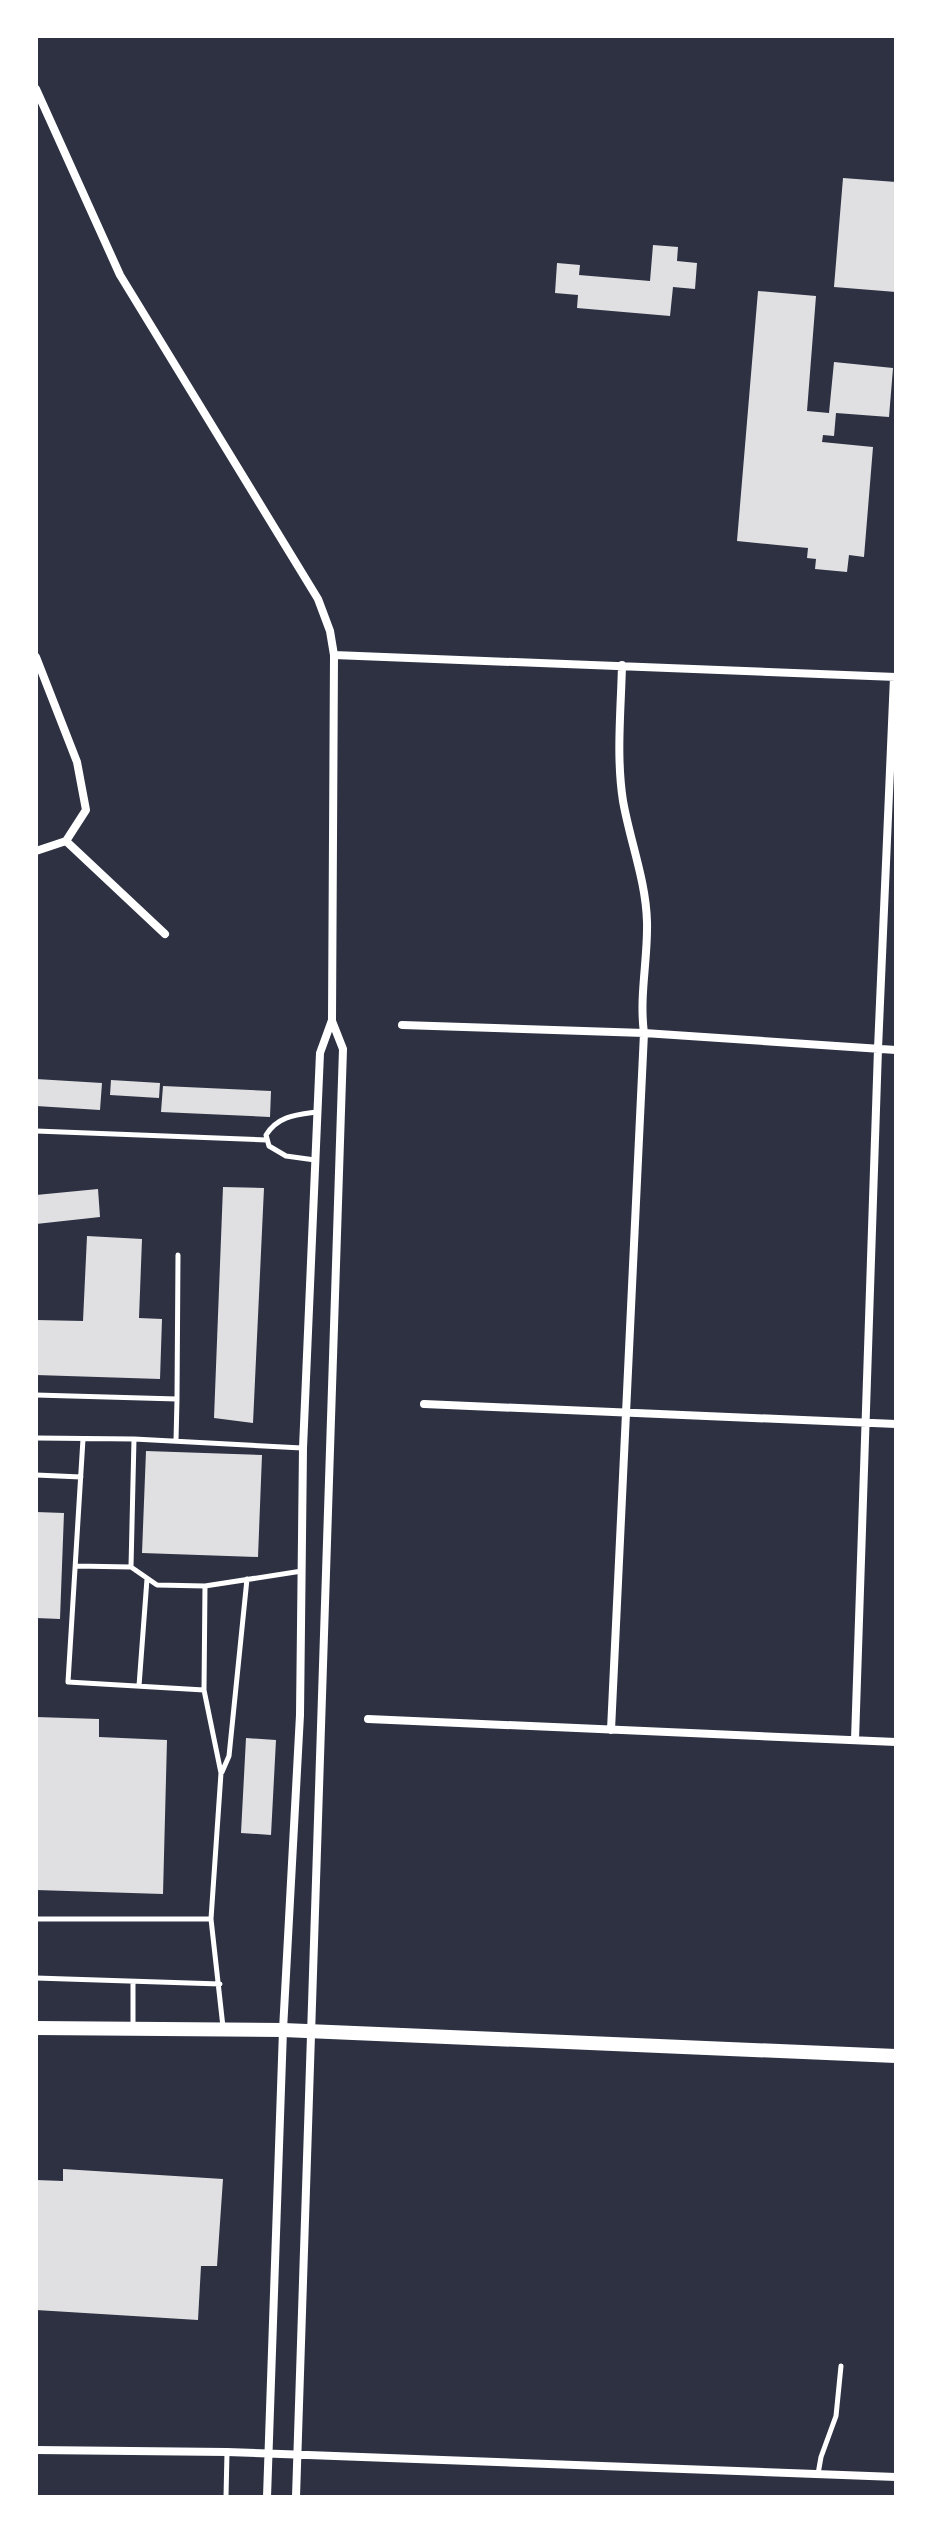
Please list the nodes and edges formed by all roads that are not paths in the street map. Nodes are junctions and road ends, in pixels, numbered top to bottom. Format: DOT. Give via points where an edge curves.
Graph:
graph roads {
  1 [pos="36,89"];
  2 [pos="334,655"];
  3 [pos="36,657"];
  4 [pos="622,665"];
  5 [pos="895,677"];
  6 [pos="66,841"];
  7 [pos="36,851"];
  8 [pos="165,934"];
  9 [pos="332,1020"];
  10 [pos="402,1025"];
  11 [pos="644,1033"];
  12 [pos="878,1049"];
  13 [pos="896,1050"];
  14 [pos="317,1112"];
  15 [pos="36,1131"];
  16 [pos="267,1140"];
  17 [pos="315,1160"];
  18 [pos="178,1255"];
  19 [pos="36,1395"];
  20 [pos="177,1399"];
  21 [pos="424,1404"];
  22 [pos="626,1411"];
  23 [pos="865,1423"];
  24 [pos="896,1424"];
  25 [pos="36,1438"];
  26 [pos="83,1439"];
  27 [pos="134,1439"];
  28 [pos="176,1442"];
  29 [pos="303,1448"];
  30 [pos="36,1475"];
  31 [pos="81,1477"];
  32 [pos="76,1566"];
  33 [pos="131,1567"];
  34 [pos="302,1571"];
  35 [pos="147,1578"];
  36 [pos="247,1579"];
  37 [pos="205,1586"];
  38 [pos="139,1686"];
  39 [pos="204,1690"];
  40 [pos="368,1719"];
  41 [pos="611,1730"];
  42 [pos="855,1740"];
  43 [pos="896,1742"];
  44 [pos="221,1773"];
  45 [pos="36,1919"];
  46 [pos="211,1919"];
  47 [pos="36,1978"];
  48 [pos="133,1982"];
  49 [pos="220,1984"];
  50 [pos="36,2028"];
  51 [pos="223,2028"];
  52 [pos="133,2029"];
  53 [pos="283,2030"];
  54 [pos="311,2031"];
  55 [pos="896,2056"];
  56 [pos="841,2366"];
  57 [pos="36,2450"];
  58 [pos="227,2452"];
  59 [pos="268,2455"];
  60 [pos="297,2456"];
  61 [pos="818,2474"];
  62 [pos="896,2477"];
  63 [pos="226,2497"];
  64 [pos="267,2497"];
  65 [pos="296,2497"];
  1 -- 2 [label="street" via="120,275 318,599"];
  2 -- 4 [label="street"];
  2 -- 9 [label="street"];
  3 -- 6 [label="street" via="77,762 86,810"];
  4 -- 5 [label="street"];
  4 -- 11 [label="street" via="619,768 647,922"];
  5 -- 12 [label="street"];
  6 -- 7 [label="street"];
  6 -- 8 [label="street"];
  9 -- 14 [label="street" via="320,1053"];
  9 -- 54 [label="street" via="343,1049"];
  10 -- 11 [label="street"];
  11 -- 12 [label="street"];
  11 -- 22 [label="street"];
  12 -- 13 [label="street"];
  12 -- 23 [label="street"];
  14 -- 16 [label="lane" via="287,1116 273,1124"];
  14 -- 17 [label="street"];
  15 -- 16 [label="lane"];
  16 -- 17 [label="lane" via="286,1156"];
  17 -- 29 [label="street"];
  18 -- 20 [label="lane"];
  19 -- 20 [label="lane"];
  20 -- 28 [label="lane"];
  21 -- 22 [label="street"];
  22 -- 23 [label="street"];
  22 -- 41 [label="street"];
  23 -- 24 [label="street"];
  23 -- 42 [label="street"];
  25 -- 26 [label="lane"];
  26 -- 27 [label="lane"];
  26 -- 31 [label="lane"];
  27 -- 28 [label="lane"];
  27 -- 33 [label="lane"];
  28 -- 29 [label="lane"];
  29 -- 34 [label="street"];
  30 -- 31 [label="lane"];
  31 -- 32 [label="lane"];
  32 -- 33 [label="lane"];
  32 -- 38 [label="lane" via="68,1682"];
  33 -- 35 [label="lane"];
  34 -- 36 [label="lane"];
  34 -- 53 [label="street"];
  35 -- 37 [label="lane" via="157,1585"];
  35 -- 38 [label="lane"];
  36 -- 37 [label="lane"];
  36 -- 44 [label="lane" via="229,1756"];
  37 -- 39 [label="lane"];
  38 -- 39 [label="lane"];
  39 -- 44 [label="lane"];
  40 -- 41 [label="street"];
  41 -- 42 [label="street"];
  42 -- 43 [label="street"];
  44 -- 46 [label="lane"];
  45 -- 46 [label="lane"];
  46 -- 49 [label="lane"];
  47 -- 48 [label="lane"];
  48 -- 49 [label="lane"];
  48 -- 52 [label="lane"];
  49 -- 51 [label="lane"];
  50 -- 52 [label="street"];
  51 -- 52 [label="street"];
  51 -- 53 [label="street"];
  53 -- 54 [label="street"];
  53 -- 59 [label="street"];
  54 -- 55 [label="street"];
  54 -- 60 [label="street"];
  56 -- 61 [label="lane" via="836,2416"];
  57 -- 58 [label="street"];
  58 -- 59 [label="street"];
  58 -- 63 [label="lane"];
  59 -- 60 [label="street"];
  59 -- 64 [label="street"];
  60 -- 61 [label="street"];
  60 -- 65 [label="street"];
  61 -- 62 [label="street"];
}
